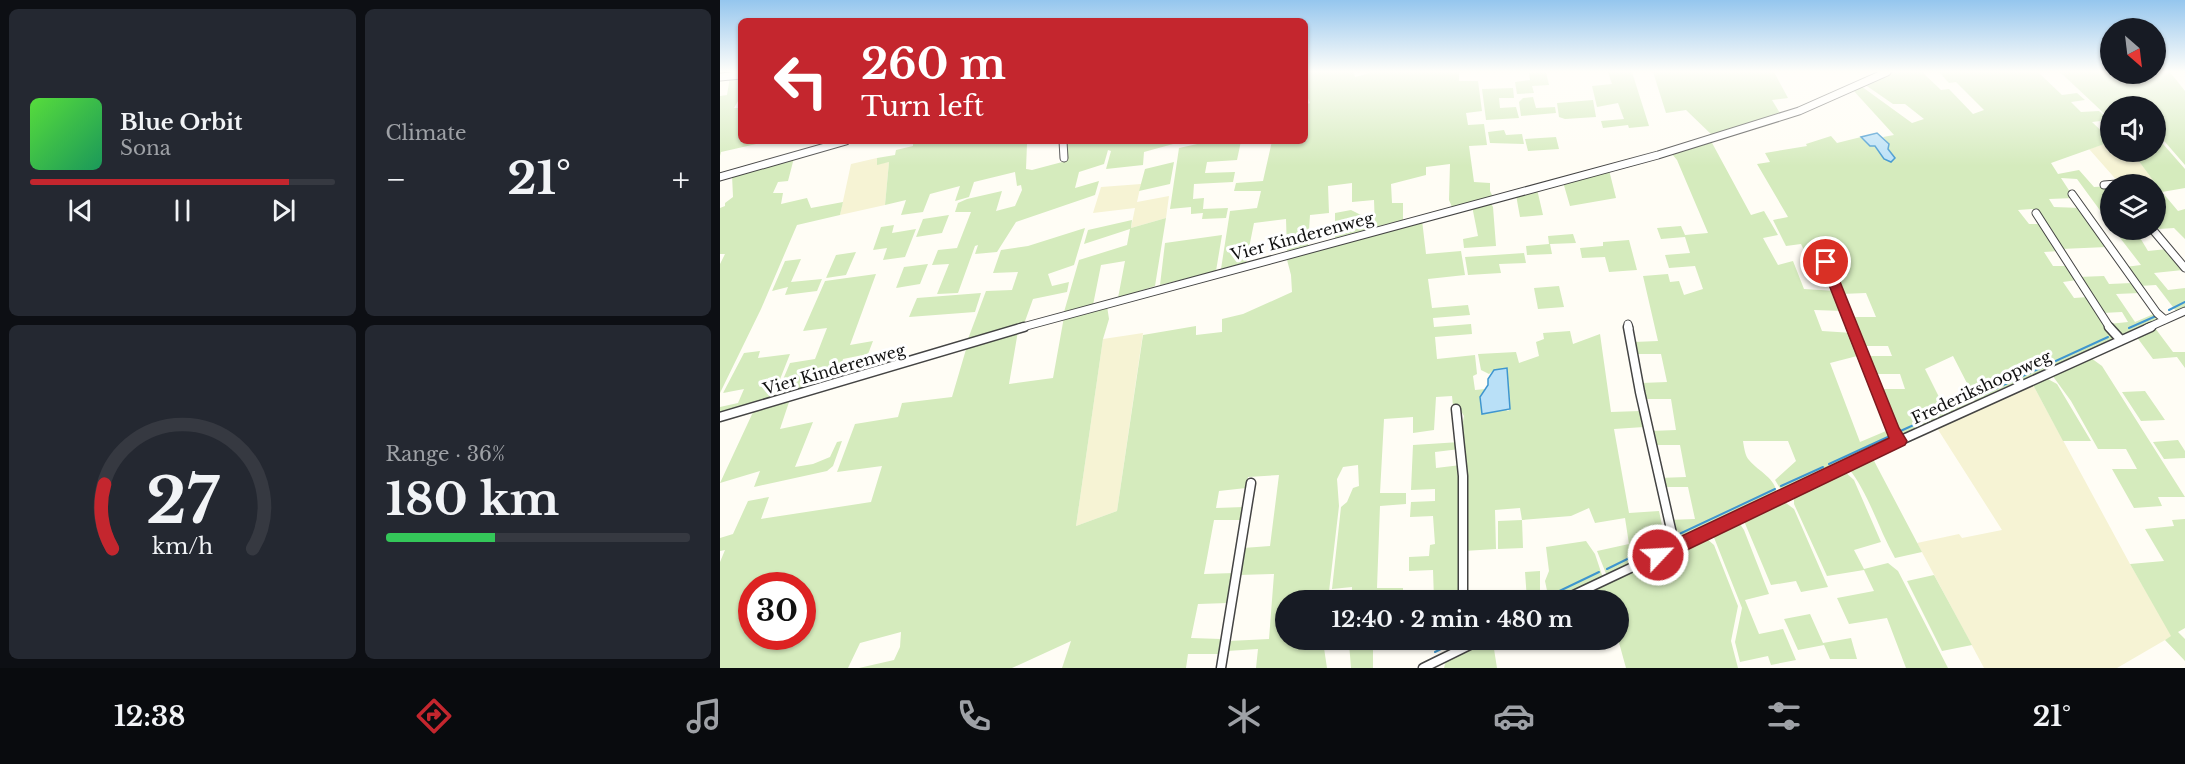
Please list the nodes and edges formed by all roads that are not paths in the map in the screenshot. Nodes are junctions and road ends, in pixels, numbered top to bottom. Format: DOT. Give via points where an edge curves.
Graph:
graph roads {
  1 [pos="1817,103"];
  2 [pos="837,144"];
  3 [pos="1063,144"];
  4 [pos="1064,158"];
  5 [pos="720,177"];
  6 [pos="2072,194"];
  7 [pos="2036,213"];
  8 [pos="2161,240"];
  9 [pos="1826,262"];
  10 [pos="2185,268"];
  11 [pos="2185,311"];
  12 [pos="2165,320"];
  13 [pos="1628,324"];
  14 [pos="2121,340"];
  15 [pos="1456,409"];
  16 [pos="720,417"];
  17 [pos="1899,441"];
  18 [pos="1251,483"];
  19 [pos="1675,547"];
  20 [pos="1463,590"];
  21 [pos="1584,590"];
  22 [pos="1453,650"];
  23 [pos="1221,668"];
  24 [pos="1423,668"];
  1 -- 16 [label="street, Vier Kinderenweg" via="1658,155 1063,315"];
  2 -- 5 [label="street"];
  3 -- 4 [label="street"];
  6 -- 12 [label="street"];
  7 -- 14 [label="street"];
  8 -- 10 [label="street"];
  9 -- 17 [label="street"];
  11 -- 12 [label="street, Frederikshoopweg"];
  12 -- 14 [label="street, Frederikshoopweg"];
  13 -- 19 [label="street"];
  14 -- 17 [label="street, Frederikshoopweg"];
  15 -- 20 [label="street" via="1463,476"];
  17 -- 19 [label="street, Frederikshoopweg"];
  18 -- 23 [label="street"];
  19 -- 21 [label="street, Frederikshoopweg"];
  22 -- 24 [label="street"];
}
